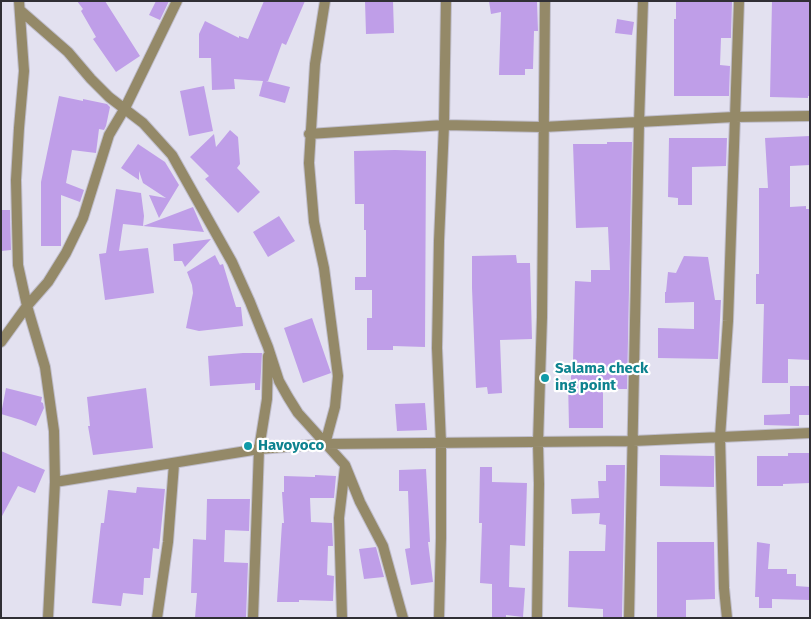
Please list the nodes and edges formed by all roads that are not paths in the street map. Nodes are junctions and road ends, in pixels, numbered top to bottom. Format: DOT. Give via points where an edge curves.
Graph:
graph roads {
  1 [pos="176,1"];
  2 [pos="325,1"];
  3 [pos="446,1"];
  4 [pos="545,1"];
  5 [pos="643,1"];
  6 [pos="739,1"];
  7 [pos="20,6"];
  8 [pos="125,108"];
  9 [pos="810,116"];
  10 [pos="734,117"];
  11 [pos="639,123"];
  12 [pos="444,125"];
  13 [pos="544,127"];
  14 [pos="310,134"];
  15 [pos="27,306"];
  16 [pos="1,342"];
  17 [pos="268,347"];
  18 [pos="810,433"];
  19 [pos="720,437"];
  20 [pos="633,441"];
  21 [pos="538,442"];
  22 [pos="325,444"];
  23 [pos="441,444"];
  24 [pos="259,449"];
  25 [pos="174,464"];
  26 [pos="345,465"];
  27 [pos="55,482"];
  28 [pos="48,618"];
  29 [pos="157,618"];
  30 [pos="253,618"];
  31 [pos="342,618"];
  32 [pos="403,618"];
  33 [pos="440,618"];
  34 [pos="537,618"];
  35 [pos="629,618"];
  36 [pos="727,618"];
  1 -- 8 [label="street"];
  2 -- 14 [label="street" via="315,64"];
  3 -- 12 [label="street"];
  4 -- 13 [label="street"];
  5 -- 11 [label="street"];
  6 -- 10 [label="street"];
  7 -- 8 [label="street" via="109,97"];
  7 -- 15 [label="street" via="24,71 18,128 16,221 18,265"];
  8 -- 15 [label="street" via="109,135 83,218 66,253 48,282"];
  8 -- 17 [label="street" via="172,155 232,262"];
  9 -- 10 [label="street"];
  10 -- 11 [label="street"];
  10 -- 19 [label="street" via="728,321"];
  11 -- 13 [label="street"];
  11 -- 20 [label="street"];
  12 -- 13 [label="street"];
  12 -- 14 [label="street"];
  12 -- 23 [label="street" via="437,348"];
  13 -- 21 [label="street"];
  14 -- 22 [label="street" via="310,190 338,376 335,407"];
  15 -- 16 [label="street"];
  15 -- 27 [label="street" via="50,396"];
  17 -- 22 [label="street" via="288,397"];
  17 -- 24 [label="street" via="267,399"];
  18 -- 19 [label="street"];
  19 -- 20 [label="street"];
  19 -- 36 [label="street"];
  20 -- 21 [label="street"];
  20 -- 35 [label="street"];
  21 -- 23 [label="street"];
  21 -- 34 [label="street"];
  22 -- 23 [label="street"];
  22 -- 24 [label="street"];
  22 -- 26 [label="street"];
  23 -- 33 [label="street"];
  24 -- 25 [label="street"];
  24 -- 30 [label="street"];
  25 -- 27 [label="street"];
  25 -- 29 [label="street" via="168,542"];
  26 -- 31 [label="street" via="339,518"];
  26 -- 32 [label="street" via="382,546"];
  27 -- 28 [label="street"];
}
